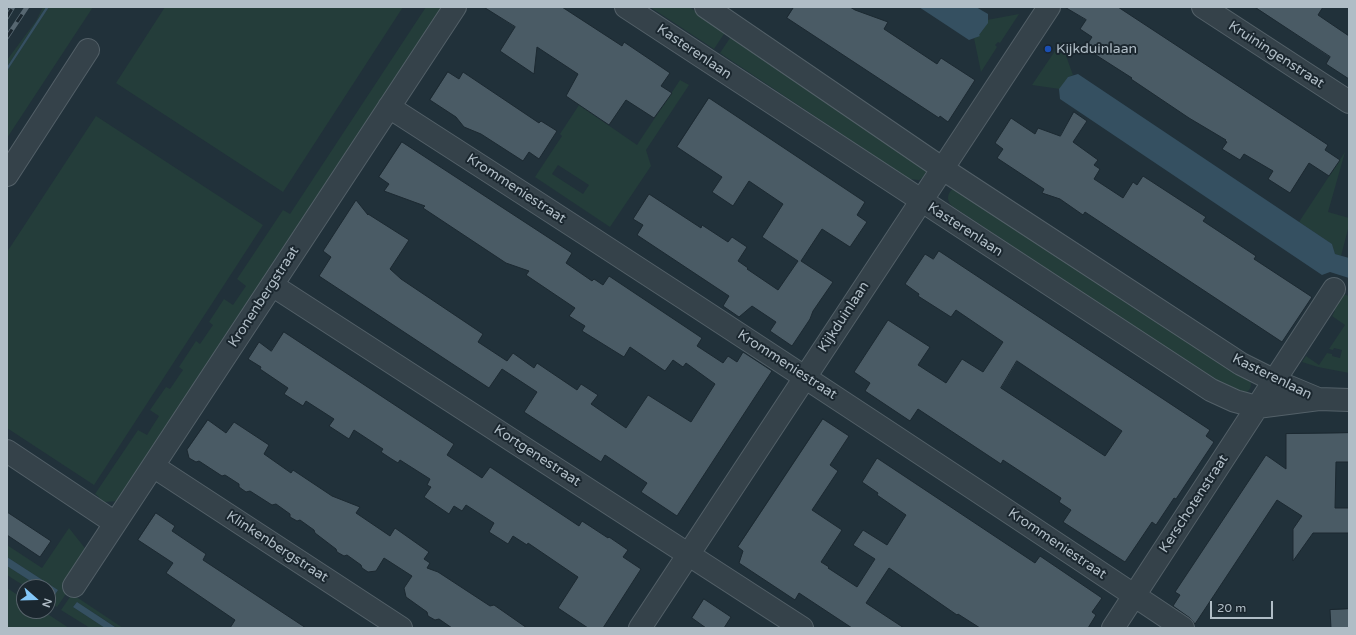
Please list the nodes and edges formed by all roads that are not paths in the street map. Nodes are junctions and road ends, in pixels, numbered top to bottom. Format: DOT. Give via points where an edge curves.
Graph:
graph roads {
  1 [pos="455,7"];
  2 [pos="626,7"];
  3 [pos="706,7"];
  4 [pos="1049,7"];
  5 [pos="1203,7"];
  6 [pos="88,50"];
  7 [pos="1349,102"];
  8 [pos="389,107"];
  9 [pos="943,169"];
  10 [pos="7,175"];
  11 [pos="921,201"];
  12 [pos="272,285"];
  13 [pos="1334,289"];
  14 [pos="805,377"];
  15 [pos="1274,381"];
  16 [pos="1319,399"];
  17 [pos="1349,400"];
  18 [pos="1257,407"];
  19 [pos="7,451"];
  20 [pos="153,466"];
  21 [pos="115,523"];
  22 [pos="689,554"];
  23 [pos="74,586"];
  24 [pos="1135,596"];
  25 [pos="400,628"];
  26 [pos="640,628"];
  27 [pos="802,628"];
  28 [pos="1113,628"];
  29 [pos="1183,628"];
  1 -- 8 [label="street, Kronenbergstraat"];
  2 -- 11 [label="street, Kasterenlaan"];
  3 -- 9 [label="street, Kasterenlaan"];
  4 -- 9 [label="street, Kijkduinlaan"];
  5 -- 7 [label="street, Kruiningenstraat"];
  6 -- 10 [label="street"];
  8 -- 12 [label="street, Kronenbergstraat"];
  8 -- 14 [label="street, Krommeniestraat"];
  9 -- 11 [label="street, Kijkduinlaan"];
  9 -- 15 [label="street, Kasterenlaan" via="1241,364"];
  11 -- 14 [label="street, Kijkduinlaan"];
  11 -- 18 [label="street, Kasterenlaan" via="1211,390"];
  12 -- 20 [label="street, Kronenbergstraat"];
  12 -- 22 [label="street, Kortgenestraat"];
  13 -- 15 [label="street, Kerschotenstraat"];
  14 -- 22 [label="street, Kijkduinlaan"];
  14 -- 24 [label="street, Krommeniestraat"];
  15 -- 16 [label="street, Kasterenlaan"];
  15 -- 18 [label="street, Kerschotenstraat"];
  16 -- 17 [label="street, Kasterenlaan"];
  16 -- 18 [label="street, Kasterenlaan"];
  18 -- 24 [label="street, Kerschotenstraat"];
  19 -- 21 [label="street"];
  20 -- 21 [label="street, Kronenbergstraat"];
  20 -- 25 [label="street, Klinkenbergstraat"];
  21 -- 23 [label="street, Kronenbergstraat"];
  22 -- 26 [label="street, Kijkduinlaan"];
  22 -- 27 [label="street, Kortgenestraat"];
  24 -- 28 [label="street, Kerschotenstraat"];
  24 -- 29 [label="street, Krommeniestraat"];
}
